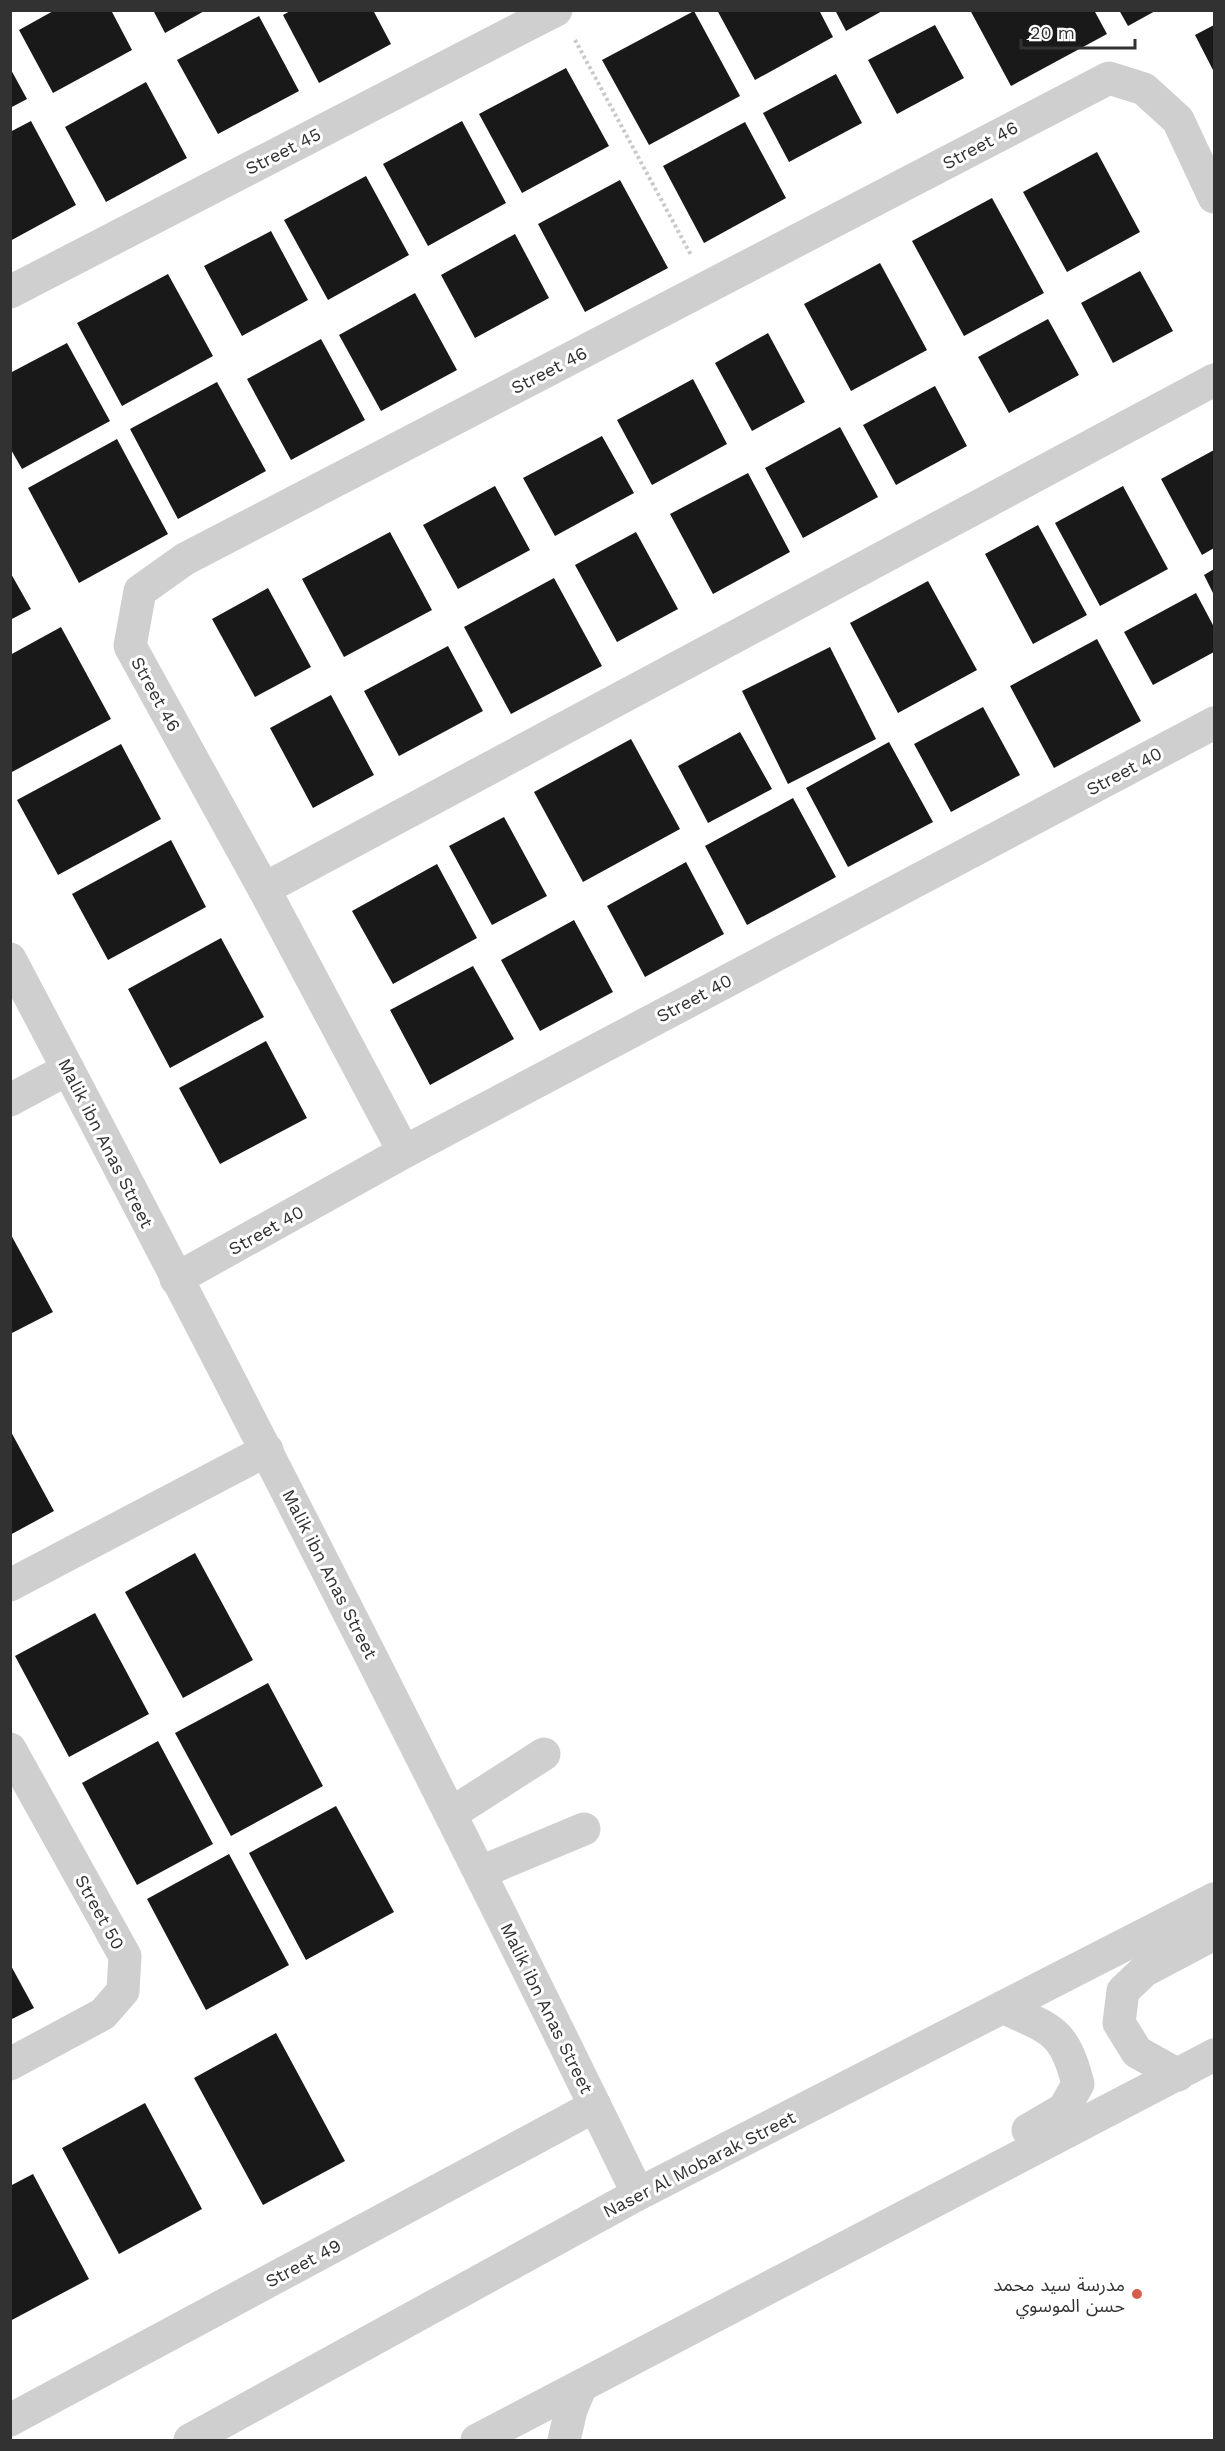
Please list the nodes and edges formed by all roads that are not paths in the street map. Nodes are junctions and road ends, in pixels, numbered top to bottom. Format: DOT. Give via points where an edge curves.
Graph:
graph roads {
  1 [pos="563,21"];
  2 [pos="1215,197"];
  3 [pos="10,292"];
  4 [pos="1215,380"];
  5 [pos="1215,723"];
  6 [pos="264,889"];
  7 [pos="10,959"];
  8 [pos="69,1069"];
  9 [pos="10,1100"];
  10 [pos="404,1152"];
  11 [pos="176,1279"];
  12 [pos="267,1450"];
  13 [pos="10,1585"];
  14 [pos="10,1749"];
  15 [pos="544,1754"];
  16 [pos="452,1813"];
  17 [pos="584,1829"];
  18 [pos="481,1872"];
  19 [pos="1215,1899"];
  20 [pos="1215,1934"];
  21 [pos="1003,2007"];
  22 [pos="1215,2055"];
  23 [pos="10,2064"];
  24 [pos="1178,2075"];
  25 [pos="595,2106"];
  26 [pos="961,2187"];
  27 [pos="638,2194"];
  28 [pos="581,2386"];
  29 [pos="10,2420"];
  30 [pos="190,2440"];
  31 [pos="477,2440"];
  32 [pos="564,2440"];
  1 -- 3 [label="street, Street 45"];
  2 -- 6 [label="street, Street 46" via="1178,120 1144,90 1109,78 185,560 140,591 130,646"];
  4 -- 6 [label="street"];
  5 -- 10 [label="street, Street 40"];
  6 -- 10 [label="street, Street 46"];
  7 -- 8 [label="street, Malik ibn Anas Street"];
  8 -- 9 [label="street"];
  8 -- 11 [label="street, Malik ibn Anas Street"];
  10 -- 11 [label="street, Street 40"];
  11 -- 12 [label="street, Malik ibn Anas Street"];
  12 -- 13 [label="street"];
  12 -- 16 [label="street, Malik ibn Anas Street"];
  14 -- 23 [label="street, Street 50" via="125,1956 123,1991 103,2014"];
  15 -- 16 [label="street"];
  16 -- 18 [label="street, Malik ibn Anas Street"];
  17 -- 18 [label="street"];
  18 -- 25 [label="street, Malik ibn Anas Street"];
  19 -- 21 [label="street, Naser Al Mobarak Street"];
  20 -- 24 [label="street" via="1144,1971 1123,1990 1119,2024 1137,2052"];
  21 -- 26 [label="street" via="1054,2032 1071,2057 1078,2084 1064,2109 991,2153"];
  21 -- 27 [label="street, Naser Al Mobarak Street"];
  22 -- 24 [label="street"];
  24 -- 26 [label="street"];
  25 -- 27 [label="street, Malik ibn Anas Street"];
  25 -- 29 [label="street, Street 49"];
  26 -- 28 [label="street"];
  27 -- 30 [label="street, Naser Al Mobarak Street"];
  28 -- 31 [label="street"];
  28 -- 32 [label="street"];
}
